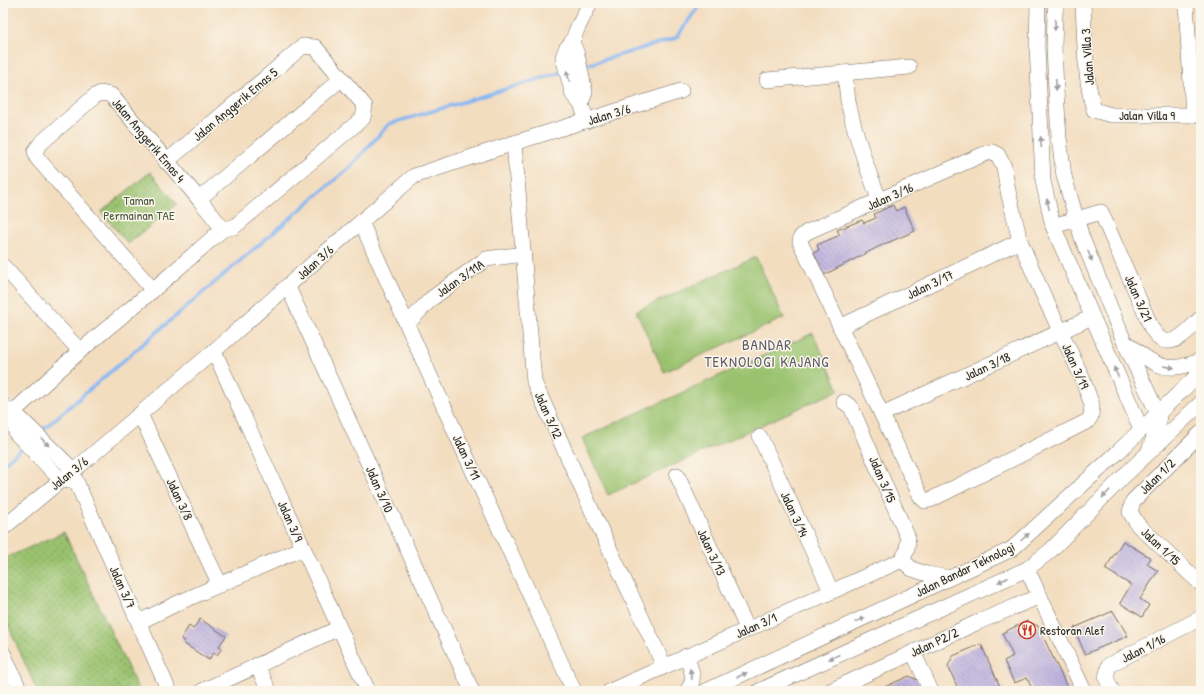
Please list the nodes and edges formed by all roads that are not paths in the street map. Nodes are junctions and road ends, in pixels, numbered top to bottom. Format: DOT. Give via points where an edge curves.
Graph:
graph roads {
  1 [pos="590,3"];
  2 [pos="1038,3"];
  3 [pos="1056,3"];
  4 [pos="1083,3"];
  5 [pos="1186,3"];
  6 [pos="909,67"];
  7 [pos="845,73"];
  8 [pos="341,79"];
  9 [pos="767,80"];
  10 [pos="681,92"];
  11 [pos="1094,110"];
  12 [pos="1197,115"];
  13 [pos="587,121"];
  14 [pos="514,143"];
  15 [pos="984,154"];
  16 [pos="166,162"];
  17 [pos="199,199"];
  18 [pos="880,201"];
  19 [pos="1076,219"];
  20 [pos="361,222"];
  21 [pos="1053,226"];
  22 [pos="223,229"];
  23 [pos="1020,240"];
  24 [pos="524,254"];
  25 [pos="3,266"];
  26 [pos="288,287"];
  27 [pos="153,290"];
  28 [pos="1092,317"];
  29 [pos="1200,319"];
  30 [pos="407,324"];
  31 [pos="840,326"];
  32 [pos="1061,332"];
  33 [pos="1124,341"];
  34 [pos="80,351"];
  35 [pos="214,351"];
  36 [pos="1201,360"];
  37 [pos="1201,372"];
  38 [pos="844,402"];
  39 [pos="1201,403"];
  40 [pos="1132,408"];
  41 [pos="140,414"];
  42 [pos="882,414"];
  43 [pos="14,418"];
  44 [pos="1157,421"];
  45 [pos="1183,421"];
  46 [pos="1141,429"];
  47 [pos="760,437"];
  48 [pos="1199,439"];
  49 [pos="1117,453"];
  50 [pos="1148,453"];
  51 [pos="65,473"];
  52 [pos="677,475"];
  53 [pos="1138,525"];
  54 [pos="3,528"];
  55 [pos="304,548"];
  56 [pos="902,560"];
  57 [pos="1027,569"];
  58 [pos="949,578"];
  59 [pos="1201,584"];
  60 [pos="220,585"];
  61 [pos="831,591"];
  62 [pos="1040,596"];
  63 [pos="1201,618"];
  64 [pos="139,622"];
  65 [pos="339,628"];
  66 [pos="747,628"];
  67 [pos="913,652"];
  68 [pos="686,656"];
  69 [pos="4,657"];
  70 [pos="257,665"];
  71 [pos="664,666"];
  72 [pos="20,691"];
  73 [pos="169,691"];
  74 [pos="202,691"];
  75 [pos="269,691"];
  76 [pos="368,691"];
  77 [pos="472,691"];
  78 [pos="574,691"];
  79 [pos="610,691"];
  80 [pos="687,691"];
  81 [pos="706,691"];
  82 [pos="759,691"];
  83 [pos="830,691"];
  84 [pos="932,691"];
  85 [pos="1084,691"];
  86 [pos="1112,691"];
  1 -- 13 [label="street" via="570,51"];
  21 -- 2 [label="street, one-way" via="1043,181 1037,46"];
  3 -- 19 [label="street, one-way" via="1054,46 1059,138 1064,176"];
  4 -- 11 [label="street, Jalan Villa 3" via="1089,95"];
  5 -- 12 [label="street"];
  6 -- 7 [label="street"];
  7 -- 9 [label="street"];
  7 -- 18 [label="street" via="852,118"];
  8 -- 16 [label="street, Jalan Anggerik Emas 5" via="315,47 303,46"];
  8 -- 17 [label="street"];
  8 -- 22 [label="street" via="365,106 364,118 234,227"];
  10 -- 13 [label="street, Jalan 3/6"];
  11 -- 12 [label="street, Jalan Villa 9" via="1111,115"];
  13 -- 14 [label="street, Jalan 3/6"];
  14 -- 20 [label="street, Jalan 3/6" via="414,176"];
  14 -- 24 [label="street, Jalan 3/12"];
  15 -- 18 [label="street, Jalan 3/16"];
  15 -- 23 [label="street, Jalan 3/19" via="992,152 998,155 1004,167"];
  16 -- 17 [label="street, Jalan Anggerik Emas 4"];
  16 -- 27 [label="street, Jalan Anggerik Emas 4" via="111,95 101,93 94,96 35,151 37,158"];
  17 -- 22 [label="street, Jalan Anggerik Emas 4"];
  18 -- 31 [label="street, Jalan 3/16" via="801,237 800,242"];
  19 -- 21 [label="street"];
  19 -- 29 [label="street, Jalan 3/21" via="1100,212 1158,338 1164,341 1179,338"];
  19 -- 33 [label="street, one-way"];
  20 -- 26 [label="street, Jalan 3/6"];
  20 -- 30 [label="street, Jalan 3/11"];
  21 -- 28 [label="street"];
  22 -- 27 [label="street"];
  23 -- 31 [label="street, Jalan 3/17"];
  23 -- 32 [label="street, Jalan 3/19"];
  24 -- 30 [label="street, Jalan 3/11A" via="486,259 431,298"];
  24 -- 71 [label="street, Jalan 3/12" via="534,382"];
  25 -- 34 [label="street"];
  26 -- 35 [label="street, Jalan 3/6"];
  26 -- 77 [label="street, Jalan 3/10"];
  27 -- 34 [label="street"];
  28 -- 32 [label="street, Jalan 3/18"];
  40 -- 28 [label="street, one-way"];
  30 -- 78 [label="street, Jalan 3/11"];
  31 -- 42 [label="street"];
  32 -- 42 [label="street, Jalan 3/18"];
  32 -- 42 [label="street, Jalan 3/19" via="1092,405 1088,421 930,500 925,501 921,497"];
  33 -- 36 [label="street, one-way" via="1160,366 1177,368"];
  33 -- 44 [label="street"];
  34 -- 43 [label="street"];
  35 -- 41 [label="street, Jalan 3/6"];
  35 -- 55 [label="street, Jalan 3/9"];
  37 -- 44 [label="street"];
  38 -- 56 [label="street, Jalan 3/15" via="851,407 908,538 908,550"];
  39 -- 45 [label="street, Jalan Bandar Teknologi"];
  40 -- 46 [label="street"];
  40 -- 49 [label="street"];
  41 -- 51 [label="street, Jalan 3/6"];
  41 -- 60 [label="street, Jalan 3/8"];
  43 -- 51 [label="street"];
  44 -- 45 [label="street" via="1170,426"];
  44 -- 46 [label="street" via="1149,430"];
  44 -- 50 [label="street"];
  45 -- 50 [label="street, Jalan Bandar Teknologi"];
  46 -- 49 [label="street, Jalan Bandar Teknologi"];
  47 -- 61 [label="street, Jalan 3/14"];
  48 -- 53 [label="street, Jalan 1/2" via="1133,501 1130,512"];
  58 -- 49 [label="street, Jalan Bandar Teknologi, one-way" via="1012,549"];
  50 -- 57 [label="street, Jalan Bandar Teknologi, one-way" via="1050,551"];
  51 -- 54 [label="street, Jalan 3/6"];
  51 -- 64 [label="street, Jalan 3/7"];
  52 -- 66 [label="street, Jalan 3/13"];
  53 -- 59 [label="street, Jalan 1/15"];
  55 -- 60 [label="street"];
  55 -- 65 [label="street, Jalan 3/9"];
  56 -- 58 [label="street" via="912,568 927,574"];
  56 -- 61 [label="street, Jalan 3/1"];
  57 -- 62 [label="street"];
  57 -- 82 [label="street, Jalan Bandar Teknologi, one-way"];
  81 -- 58 [label="street, Jalan Bandar Teknologi, one-way"];
  60 -- 64 [label="street"];
  61 -- 66 [label="street, Jalan 3/1"];
  62 -- 67 [label="street, Jalan P2/2"];
  62 -- 85 [label="street"];
  63 -- 86 [label="street, Jalan 1/16" via="1109,665 1106,678"];
  64 -- 73 [label="street, Jalan 3/7"];
  65 -- 70 [label="street"];
  65 -- 76 [label="street, Jalan 3/9"];
  66 -- 68 [label="street, Jalan 3/1"];
  67 -- 83 [label="street, Jalan P2/2"];
  67 -- 84 [label="street"];
  68 -- 71 [label="street, Jalan 3/1"];
  80 -- 68 [label="street, one-way" via="692,682 692,673"];
  69 -- 72 [label="street"];
  70 -- 74 [label="street"];
  70 -- 75 [label="street"];
  71 -- 79 [label="street, Jalan 3/1"];
}
